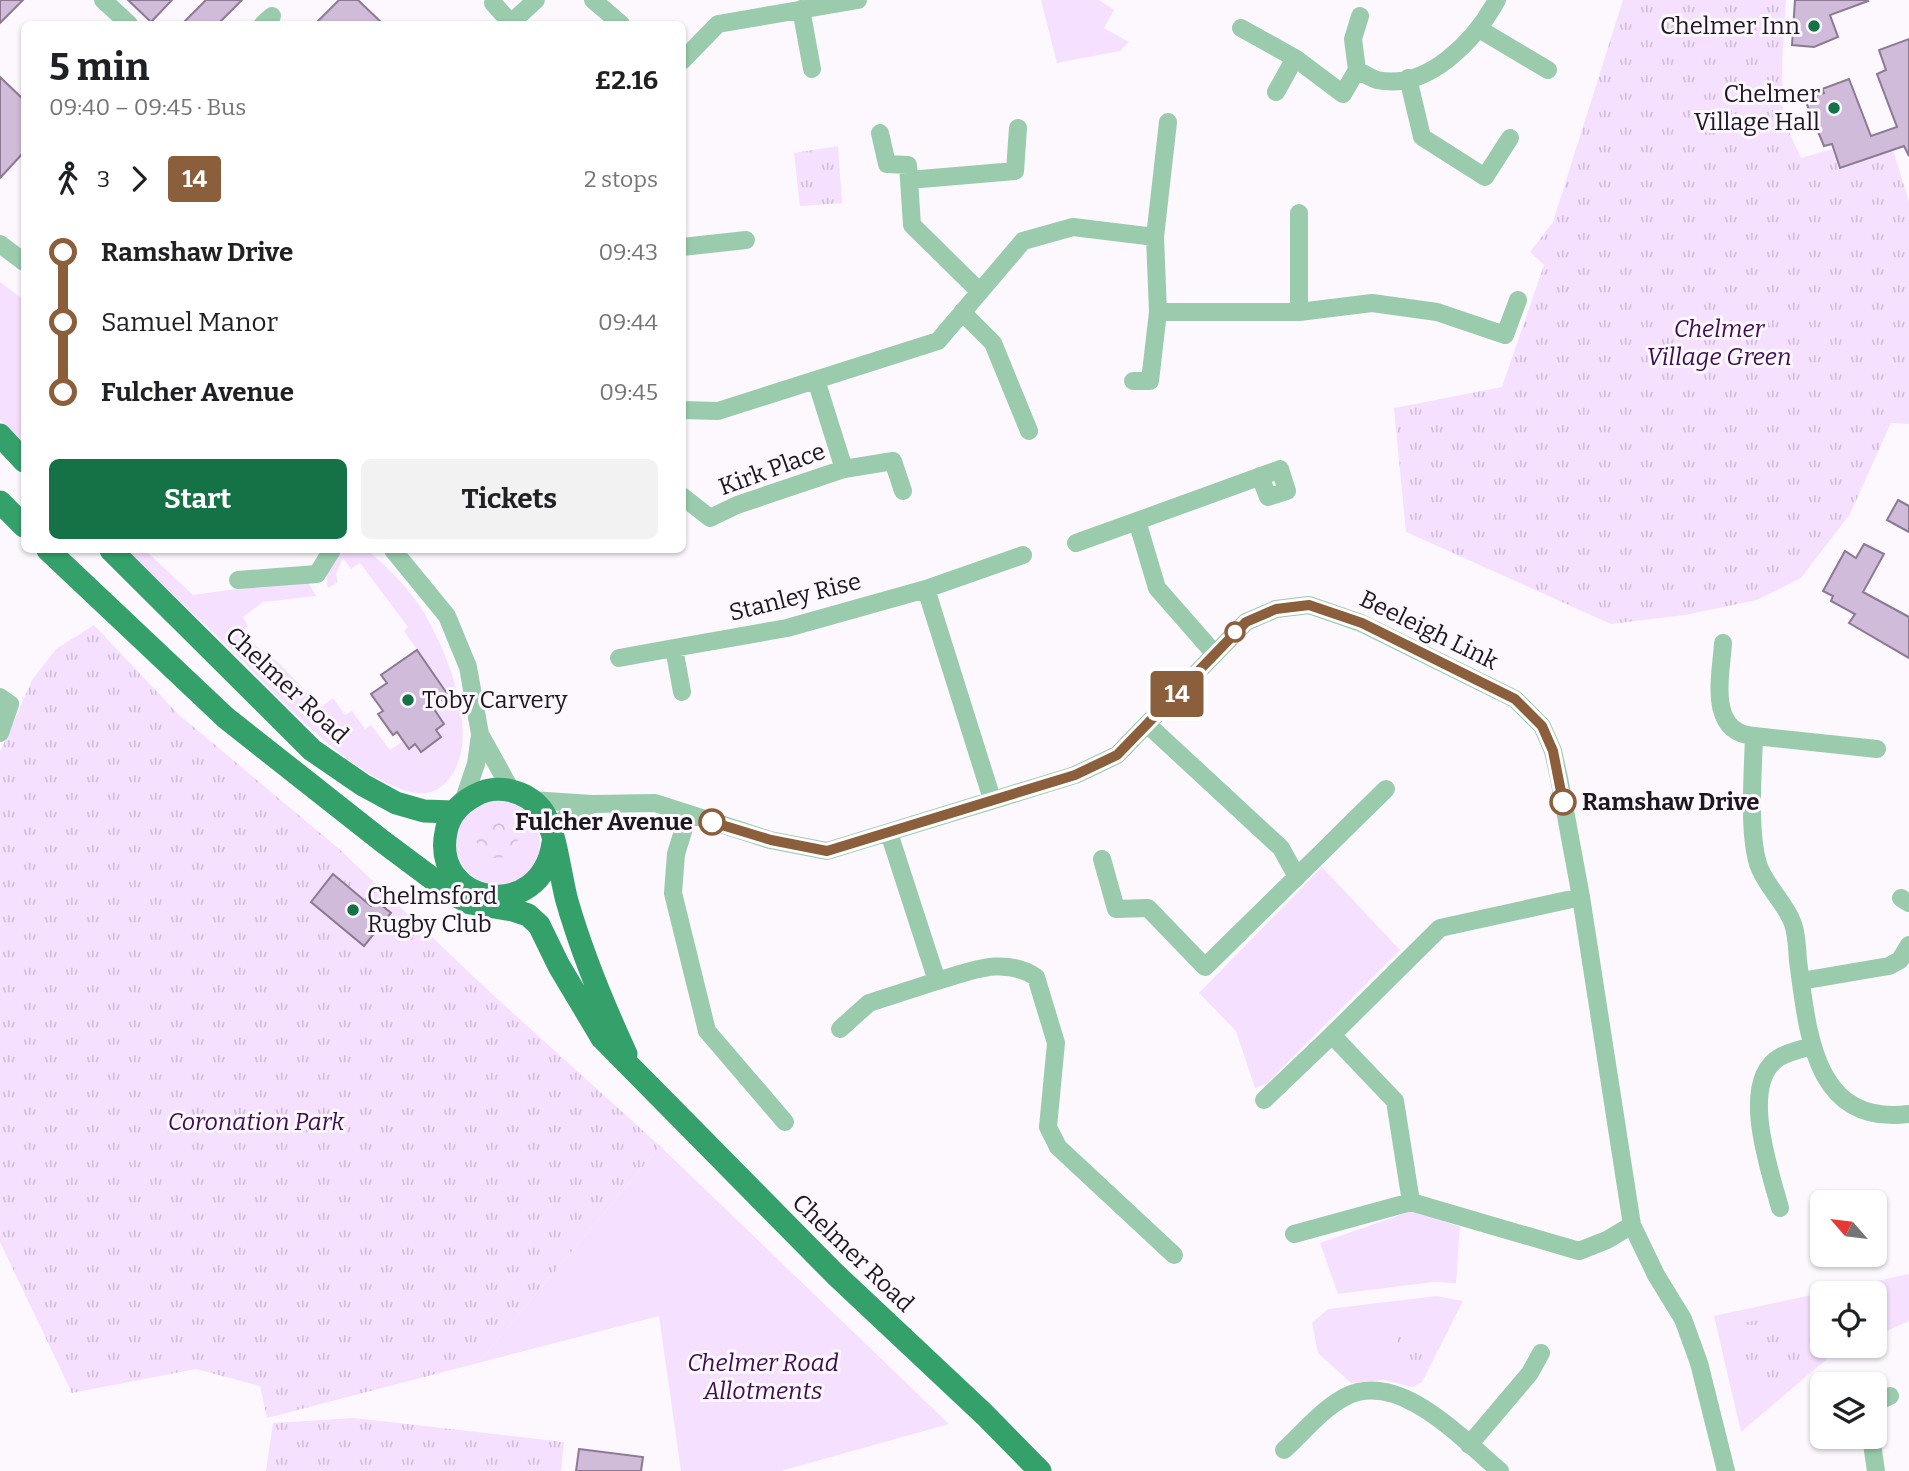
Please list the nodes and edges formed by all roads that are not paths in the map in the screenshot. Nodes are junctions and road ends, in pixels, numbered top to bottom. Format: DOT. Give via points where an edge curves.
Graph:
graph roads {
  1 [pos="103,0"];
  2 [pos="536,0"];
  3 [pos="858,0"];
  4 [pos="1497,0"];
  5 [pos="493,3"];
  6 [pos="604,3"];
  7 [pos="812,5"];
  8 [pos="1360,16"];
  9 [pos="126,21"];
  10 [pos="510,21"];
  11 [pos="514,21"];
  12 [pos="619,21"];
  13 [pos="1241,28"];
  14 [pos="1479,29"];
  15 [pos="686,57"];
  16 [pos="1295,58"];
  17 [pos="812,69"];
  18 [pos="1357,70"];
  19 [pos="1548,70"];
  20 [pos="1408,78"];
  21 [pos="1276,92"];
  22 [pos="1168,122"];
  23 [pos="1018,128"];
  24 [pos="880,133"];
  25 [pos="1510,138"];
  26 [pos="909,180"];
  27 [pos="1299,213"];
  28 [pos="1155,237"];
  29 [pos="746,240"];
  30 [pos="0,244"];
  31 [pos="686,247"];
  32 [pos="21,260"];
  33 [pos="979,291"];
  34 [pos="1518,300"];
  35 [pos="962,312"];
  36 [pos="1158,312"];
  37 [pos="1299,312"];
  38 [pos="816,380"];
  39 [pos="1133,381"];
  40 [pos="686,410"];
  41 [pos="1029,431"];
  42 [pos="0,435"];
  43 [pos="21,458"];
  44 [pos="844,469"];
  45 [pos="1260,476"];
  46 [pos="903,491"];
  47 [pos="686,499"];
  48 [pos="0,503"];
  49 [pos="1137,521"];
  50 [pos="21,524"];
  51 [pos="1076,542"];
  52 [pos="51,553"];
  53 [pos="114,553"];
  54 [pos="330,553"];
  55 [pos="395,553"];
  56 [pos="1024,555"];
  57 [pos="238,580"];
  58 [pos="926,589"];
  59 [pos="1723,643"];
  60 [pos="674,648"];
  61 [pos="1214,653"];
  62 [pos="619,658"];
  63 [pos="682,692"];
  64 [pos="0,697"];
  65 [pos="1147,724"];
  66 [pos="0,733"];
  67 [pos="480,734"];
  68 [pos="1754,736"];
  69 [pos="1877,749"];
  70 [pos="1387,789"];
  71 [pos="521,795"];
  72 [pos="992,799"];
  73 [pos="592,804"];
  74 [pos="458,807"];
  75 [pos="688,815"];
  76 [pos="357,819"];
  77 [pos="889,833"];
  78 [pos="552,837"];
  79 [pos="1102,859"];
  80 [pos="1297,877"];
  81 [pos="465,886"];
  82 [pos="507,897"];
  83 [pos="1581,897"];
  84 [pos="1909,945"];
  85 [pos="937,981"];
  86 [pos="1801,981"];
  87 [pos="585,1009"];
  88 [pos="841,1029"];
  89 [pos="1332,1035"];
  90 [pos="1812,1046"];
  91 [pos="633,1070"];
  92 [pos="1264,1100"];
  93 [pos="1909,1114"];
  94 [pos="785,1122"];
  95 [pos="1411,1202"];
  96 [pos="1780,1208"];
  97 [pos="1632,1224"];
  98 [pos="1294,1234"];
  99 [pos="1174,1255"];
  100 [pos="1541,1353"];
  101 [pos="1469,1445"];
  102 [pos="1872,1449"];
  103 [pos="1284,1450"];
  104 [pos="1040,1471"];
  105 [pos="1500,1471"];
  106 [pos="1726,1471"];
  107 [pos="1875,1471"];
  1 -- 9 [label="street"];
  2 -- 11 [label="street"];
  3 -- 7 [label="street"];
  4 -- 14 [label="street"];
  5 -- 10 [label="street"];
  6 -- 12 [label="street"];
  7 -- 15 [label="street" via="718,24"];
  7 -- 17 [label="street"];
  8 -- 18 [label="street" via="1353,39"];
  13 -- 16 [label="street"];
  14 -- 19 [label="street"];
  14 -- 20 [label="street" via="1442,66"];
  16 -- 18 [label="street" via="1343,94"];
  16 -- 21 [label="street"];
  18 -- 20 [label="street" via="1377,80"];
  20 -- 25 [label="street" via="1422,137 1485,177"];
  22 -- 28 [label="street"];
  23 -- 26 [label="street" via="1015,171"];
  24 -- 26 [label="street" via="887,164 908,165"];
  26 -- 33 [label="street" via="912,225"];
  27 -- 37 [label="street"];
  28 -- 33 [label="street" via="1073,227 1023,241"];
  28 -- 36 [label="street"];
  29 -- 31 [label="street"];
  30 -- 32 [label="street"];
  33 -- 35 [label="street"];
  34 -- 37 [label="street" via="1505,335 1437,312 1372,303"];
  35 -- 38 [label="street" via="938,341"];
  35 -- 41 [label="street" via="993,343"];
  36 -- 37 [label="street"];
  36 -- 39 [label="street" via="1150,381"];
  38 -- 40 [label="street" via="718,411"];
  38 -- 44 [label="street, Kirk Place"];
  42 -- 43 [label="main road"];
  44 -- 46 [label="street, Kirk Place" via="893,461"];
  44 -- 47 [label="street, Kirk Place" via="710,518"];
  45 -- 49 [label="street"];
  48 -- 50 [label="main road"];
  49 -- 51 [label="street"];
  49 -- 61 [label="street" via="1157,588"];
  52 -- 76 [label="main road, Chelmer Road" via="226,718"];
  53 -- 74 [label="main road, Chelmer Road" via="312,750 396,803 424,811"];
  54 -- 57 [label="street" via="317,573"];
  55 -- 67 [label="street" via="447,616 468,667"];
  56 -- 58 [label="street, Stanley Rise"];
  58 -- 60 [label="street, Stanley Rise" via="787,628"];
  58 -- 72 [label="street"];
  59 -- 68 [label="street" via="1718,701 1732,731"];
  60 -- 62 [label="street, Stanley Rise"];
  60 -- 63 [label="street"];
  61 -- 65 [label="street, Beeleigh Link"];
  61 -- 83 [label="street, Beeleigh Link" via="1246,622 1276,609 1309,605 1362,623 1515,699 1542,726 1553,751"];
  64 -- 66 [label="street" via="10,704"];
  65 -- 72 [label="street, Beeleigh Link" via="1117,755 1075,775"];
  65 -- 80 [label="street" via="1281,848"];
  67 -- 71 [label="street" via="501,777"];
  67 -- 74 [label="street" via="476,764"];
  68 -- 69 [label="street"];
  68 -- 86 [label="street" via="1752,803 1758,865 1793,923"];
  70 -- 80 [label="street"];
  71 -- 73 [label="street, Beeleigh Link"];
  71 -- 74 [label="main road, Chelmer Road" via="494,789 478,793"];
  71 -- 78 [label="main road, Chelmer Road" via="542,811"];
  72 -- 77 [label="street, Beeleigh Link"];
  73 -- 75 [label="street, Beeleigh Link" via="655,803"];
  73 -- 78 [label="street, Beeleigh Link" via="567,816"];
  74 -- 81 [label="main road" via="446,830 444,846 454,874"];
  75 -- 77 [label="street, Beeleigh Link" via="827,851"];
  75 -- 94 [label="street" via="676,854 673,893 708,1031"];
  76 -- 81 [label="main road, Chelmer Road"];
  76 -- 87 [label="main road, Chelmer Road" via="453,894 470,903 528,915 539,925"];
  77 -- 85 [label="street"];
  78 -- 82 [label="main road" via="544,872 534,884"];
  78 -- 91 [label="main road, Chelmer Road" via="587,963"];
  79 -- 80 [label="street" via="1116,909 1148,908 1205,967"];
  81 -- 82 [label="main road, Chelmer Road"];
  82 -- 87 [label="main road, Chelmer Road" via="527,897 553,919"];
  83 -- 89 [label="street" via="1440,928"];
  83 -- 97 [label="street, Beeleigh Link"];
  84 -- 86 [label="street" via="1900,960 1889,966"];
  85 -- 88 [label="street" via="869,1003"];
  85 -- 99 [label="street" via="992,965 1020,966 1036,977 1056,1043 1048,1127 1058,1147"];
  86 -- 90 [label="street"];
  87 -- 91 [label="main road, Chelmer Road" via="601,1038"];
  89 -- 92 [label="street"];
  89 -- 95 [label="street" via="1395,1101"];
  90 -- 93 [label="street" via="1836,1093 1863,1113 1885,1117"];
  90 -- 96 [label="street" via="1779,1057 1764,1074 1758,1101 1764,1150"];
  91 -- 104 [label="main road, Chelmer Road" via="825,1265"];
  95 -- 97 [label="street" via="1578,1251"];
  95 -- 98 [label="street"];
  97 -- 106 [label="street, Beeleigh Link" via="1683,1319"];
  100 -- 101 [label="street" via="1530,1373"];
  101 -- 103 [label="street" via="1404,1396 1373,1390 1345,1397"];
  101 -- 105 [label="street"];
  102 -- 107 [label="street"];
}
